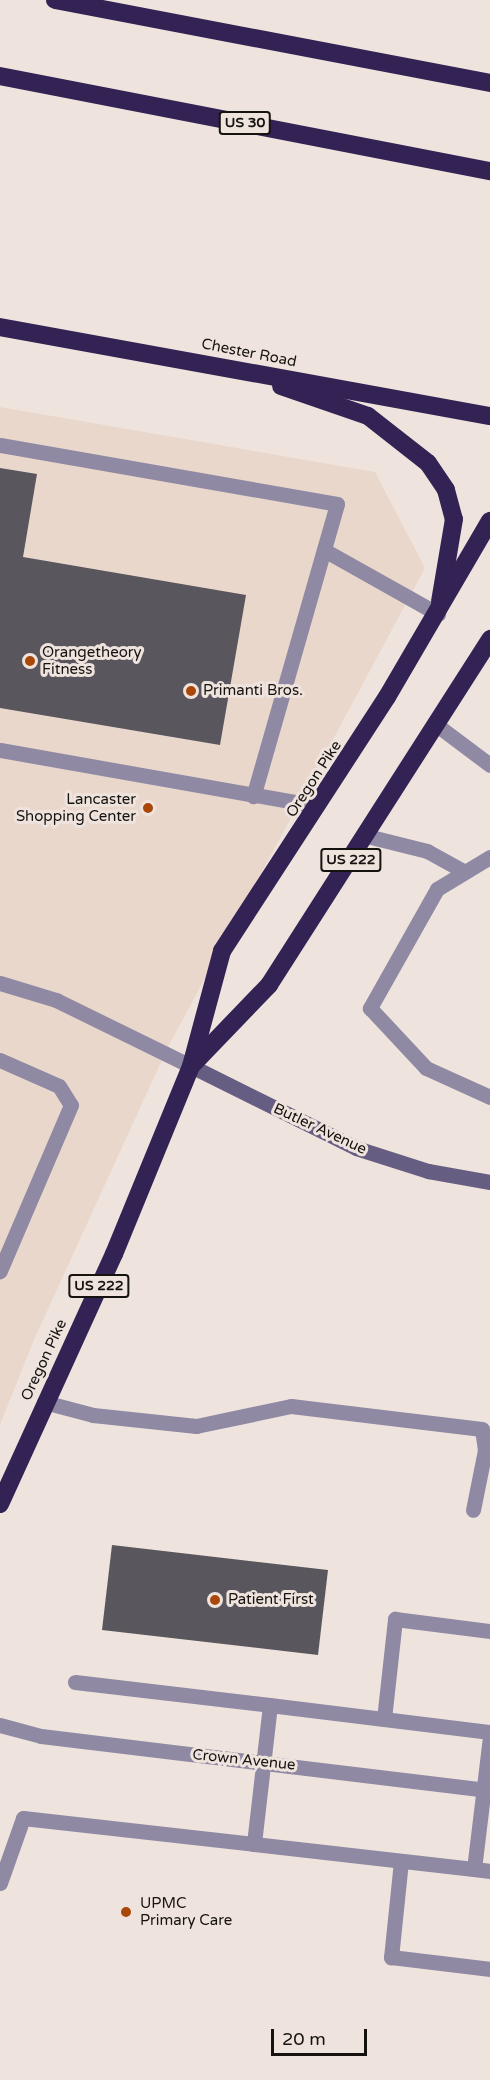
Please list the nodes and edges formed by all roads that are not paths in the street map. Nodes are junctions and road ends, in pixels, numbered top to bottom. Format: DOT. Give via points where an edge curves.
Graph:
graph roads {
  1 [pos="55,0"];
  2 [pos="0,76"];
  3 [pos="490,83"];
  4 [pos="490,171"];
  5 [pos="0,327"];
  6 [pos="193,361"];
  7 [pos="490,416"];
  8 [pos="0,445"];
  9 [pos="490,521"];
  10 [pos="324,550"];
  11 [pos="438,614"];
  12 [pos="490,639"];
  13 [pos="438,726"];
  14 [pos="0,750"];
  15 [pos="490,765"];
  16 [pos="253,796"];
  17 [pos="317,806"];
  18 [pos="367,836"];
  19 [pos="490,857"];
  20 [pos="465,872"];
  21 [pos="0,983"];
  22 [pos="0,1060"];
  23 [pos="191,1066"];
  24 [pos="490,1096"];
  25 [pos="490,1182"];
  26 [pos="0,1271"];
  27 [pos="44,1402"];
  28 [pos="0,1504"];
  29 [pos="473,1510"];
  30 [pos="490,1631"];
  31 [pos="75,1682"];
  32 [pos="270,1705"];
  33 [pos="384,1719"];
  34 [pos="0,1725"];
  35 [pos="490,1732"];
  36 [pos="490,1737"];
  37 [pos="263,1762"];
  38 [pos="487,1789"];
  39 [pos="254,1844"];
  40 [pos="401,1861"];
  41 [pos="474,1869"];
  42 [pos="490,1871"];
  43 [pos="0,1883"];
  44 [pos="490,1969"];
  1 -- 3 [label="highway"];
  2 -- 4 [label="highway, US 30"];
  5 -- 6 [label="highway, Chester Road"];
  6 -- 7 [label="highway, Chester Road"];
  6 -- 11 [label="highway" via="368,416 428,463 446,490 454,519"];
  8 -- 10 [label="street" via="337,504"];
  9 -- 11 [label="highway, Oregon Pike"];
  10 -- 11 [label="street"];
  10 -- 16 [label="street"];
  11 -- 17 [label="highway, Oregon Pike / US 222"];
  12 -- 13 [label="highway, Oregon Pike / US 222"];
  13 -- 15 [label="street"];
  13 -- 18 [label="highway, Oregon Pike / US 222"];
  14 -- 16 [label="street"];
  16 -- 17 [label="street"];
  17 -- 23 [label="highway, Oregon Pike / US 222" via="222,951"];
  18 -- 20 [label="street" via="427,851"];
  18 -- 23 [label="highway, Oregon Pike / US 222" via="269,985"];
  19 -- 20 [label="street"];
  20 -- 24 [label="street" via="437,889 370,1008 426,1068"];
  21 -- 23 [label="street" via="56,1000"];
  22 -- 26 [label="street" via="59,1086 71,1105"];
  23 -- 25 [label="street, Butler Avenue" via="356,1148 428,1171"];
  23 -- 27 [label="highway, Oregon Pike / US 222" via="114,1254"];
  27 -- 28 [label="highway, Oregon Pike / US 222"];
  27 -- 29 [label="street" via="93,1415 196,1426 291,1406 482,1429 485,1450"];
  30 -- 33 [label="street" via="395,1618"];
  31 -- 32 [label="street"];
  32 -- 33 [label="street"];
  32 -- 37 [label="street"];
  33 -- 35 [label="street"];
  34 -- 37 [label="street, Crown Avenue" via="52,1738"];
  36 -- 38 [label="street"];
  37 -- 38 [label="street, Crown Avenue"];
  37 -- 39 [label="street"];
  38 -- 41 [label="street"];
  39 -- 40 [label="street"];
  39 -- 43 [label="street" via="24,1818"];
  40 -- 41 [label="street"];
  40 -- 44 [label="street" via="391,1957"];
  41 -- 42 [label="street"];
}
